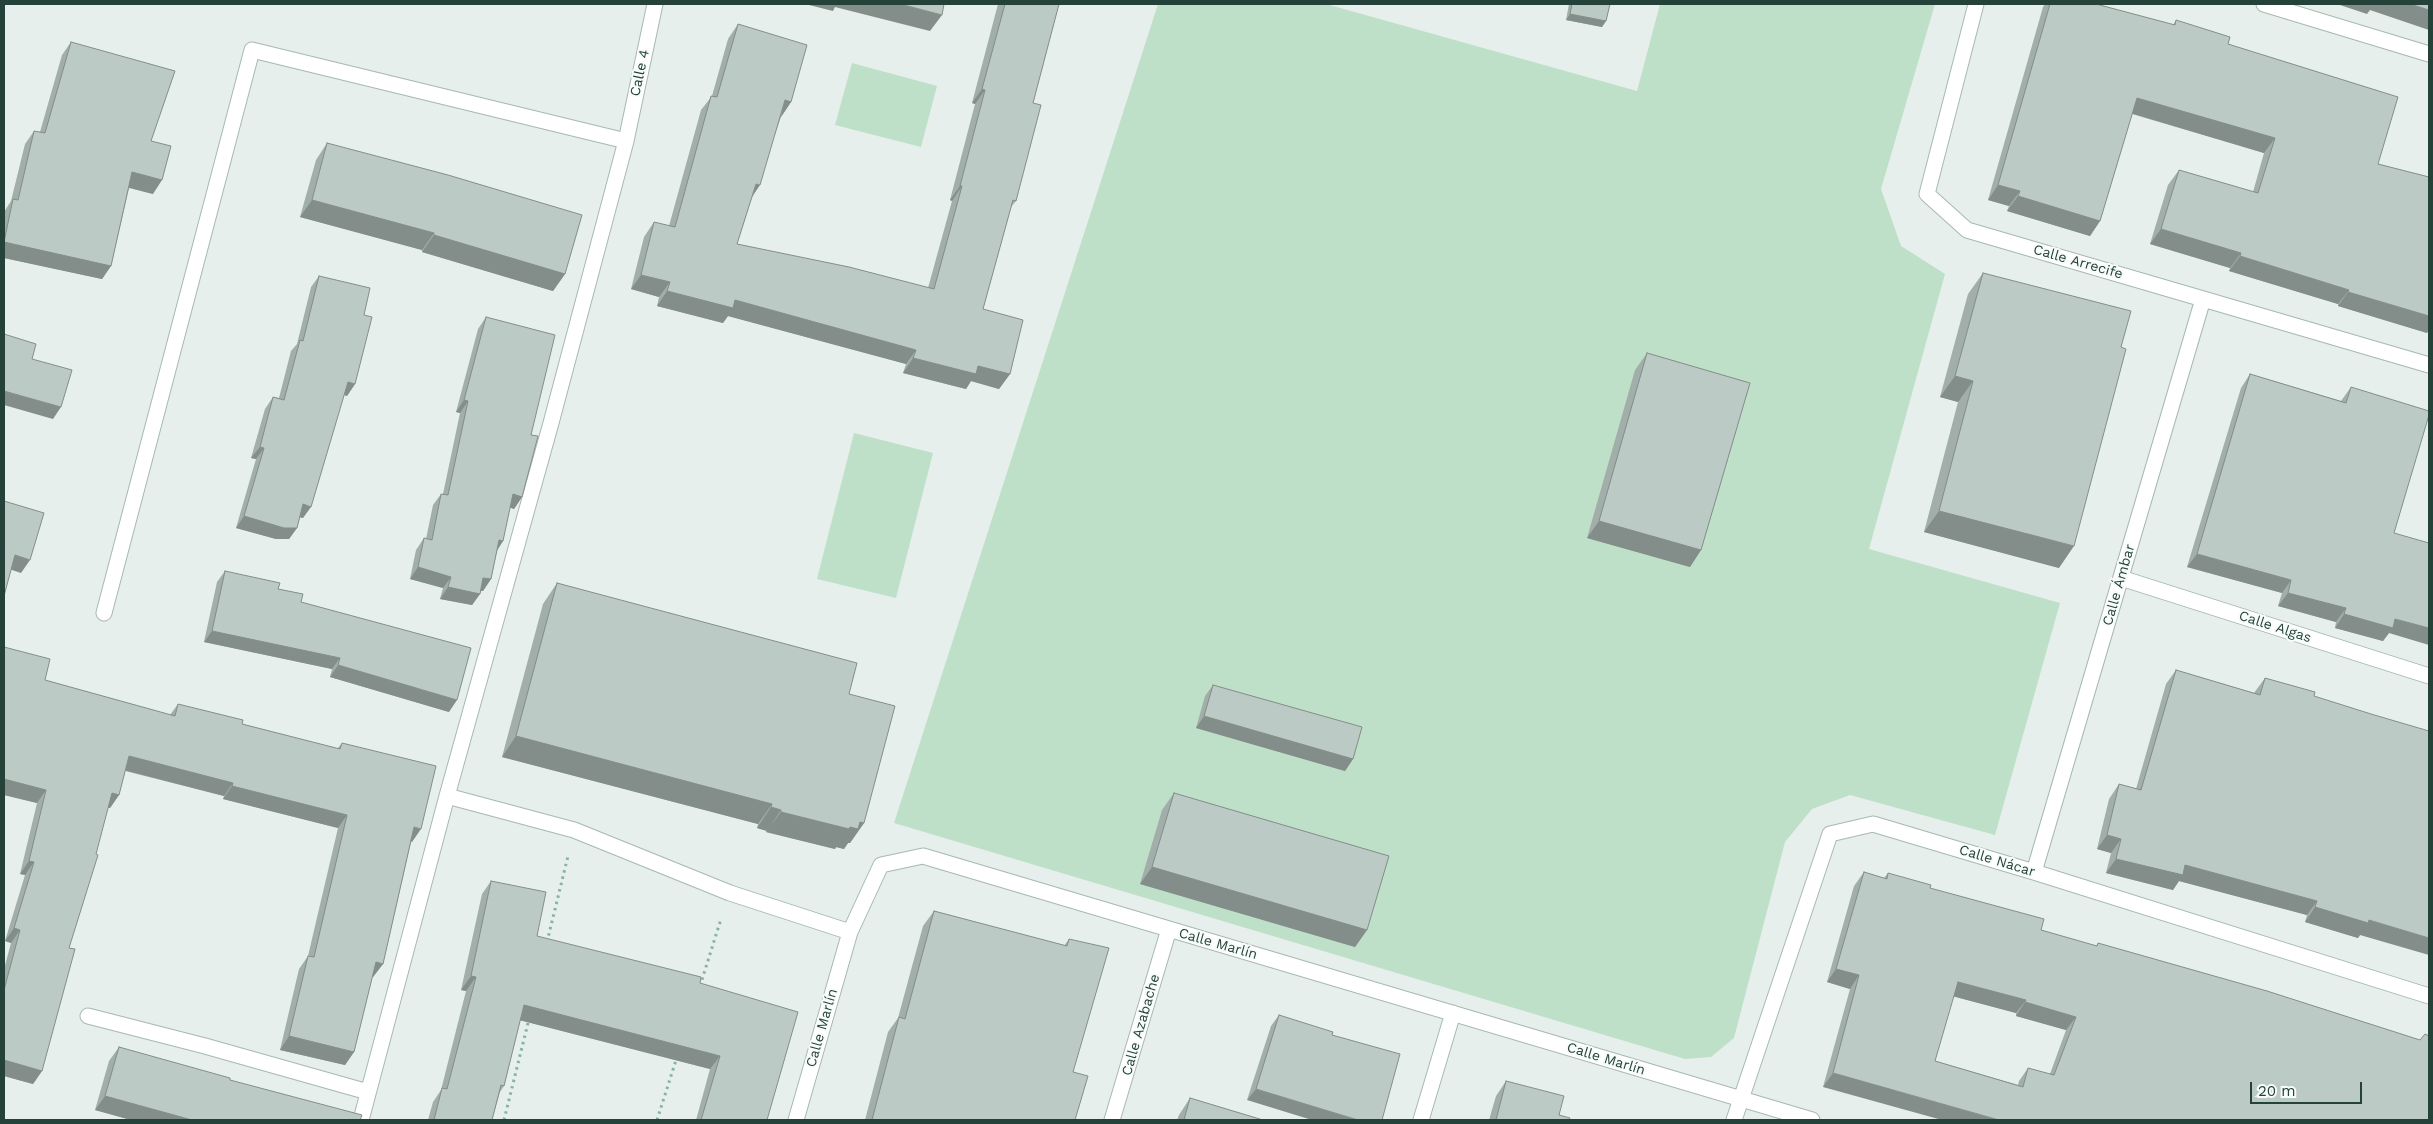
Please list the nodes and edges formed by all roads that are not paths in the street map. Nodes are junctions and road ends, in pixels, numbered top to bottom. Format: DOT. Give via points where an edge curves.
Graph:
graph roads {
  1 [pos="655,4"];
  2 [pos="1976,4"];
  3 [pos="2264,4"];
  4 [pos="2429,54"];
  5 [pos="626,141"];
  6 [pos="2203,299"];
  7 [pos="2429,365"];
  8 [pos="2121,578"];
  9 [pos="104,613"];
  10 [pos="2429,676"];
  11 [pos="447,796"];
  12 [pos="2034,872"];
  13 [pos="1169,929"];
  14 [pos="850,932"];
  15 [pos="2429,996"];
  16 [pos="1454,1013"];
  17 [pos="88,1016"];
  18 [pos="368,1092"];
  19 [pos="1740,1099"];
  20 [pos="361,1120"];
  21 [pos="796,1120"];
  22 [pos="1112,1120"];
  23 [pos="1421,1120"];
  24 [pos="1734,1120"];
  25 [pos="1812,1120"];
  1 -- 5 [label="street, Calle 4"];
  2 -- 6 [label="street, Calle Arrecife" via="1927,194 1967,230"];
  3 -- 4 [label="street"];
  5 -- 9 [label="street" via="252,50"];
  5 -- 11 [label="street, Calle 4"];
  6 -- 7 [label="street, Calle Arrecife"];
  6 -- 8 [label="street, Calle Ámbar"];
  8 -- 10 [label="street, Calle Algas"];
  8 -- 12 [label="street, Calle Ámbar"];
  11 -- 14 [label="street" via="574,830 730,892"];
  11 -- 18 [label="street, Calle 4"];
  12 -- 15 [label="street, Calle Nácar"];
  12 -- 19 [label="street, Calle Nácar" via="1873,824 1830,834"];
  13 -- 14 [label="street, Calle Marlín" via="923,856 881,865"];
  13 -- 16 [label="street, Calle Marlín"];
  13 -- 22 [label="street, Calle Azabache"];
  14 -- 21 [label="street, Calle Marlín"];
  16 -- 19 [label="street, Calle Marlín"];
  16 -- 23 [label="street"];
  17 -- 18 [label="street"];
  18 -- 20 [label="street, Calle 4"];
  19 -- 24 [label="street"];
  19 -- 25 [label="street, Calle Marlín"];
}
